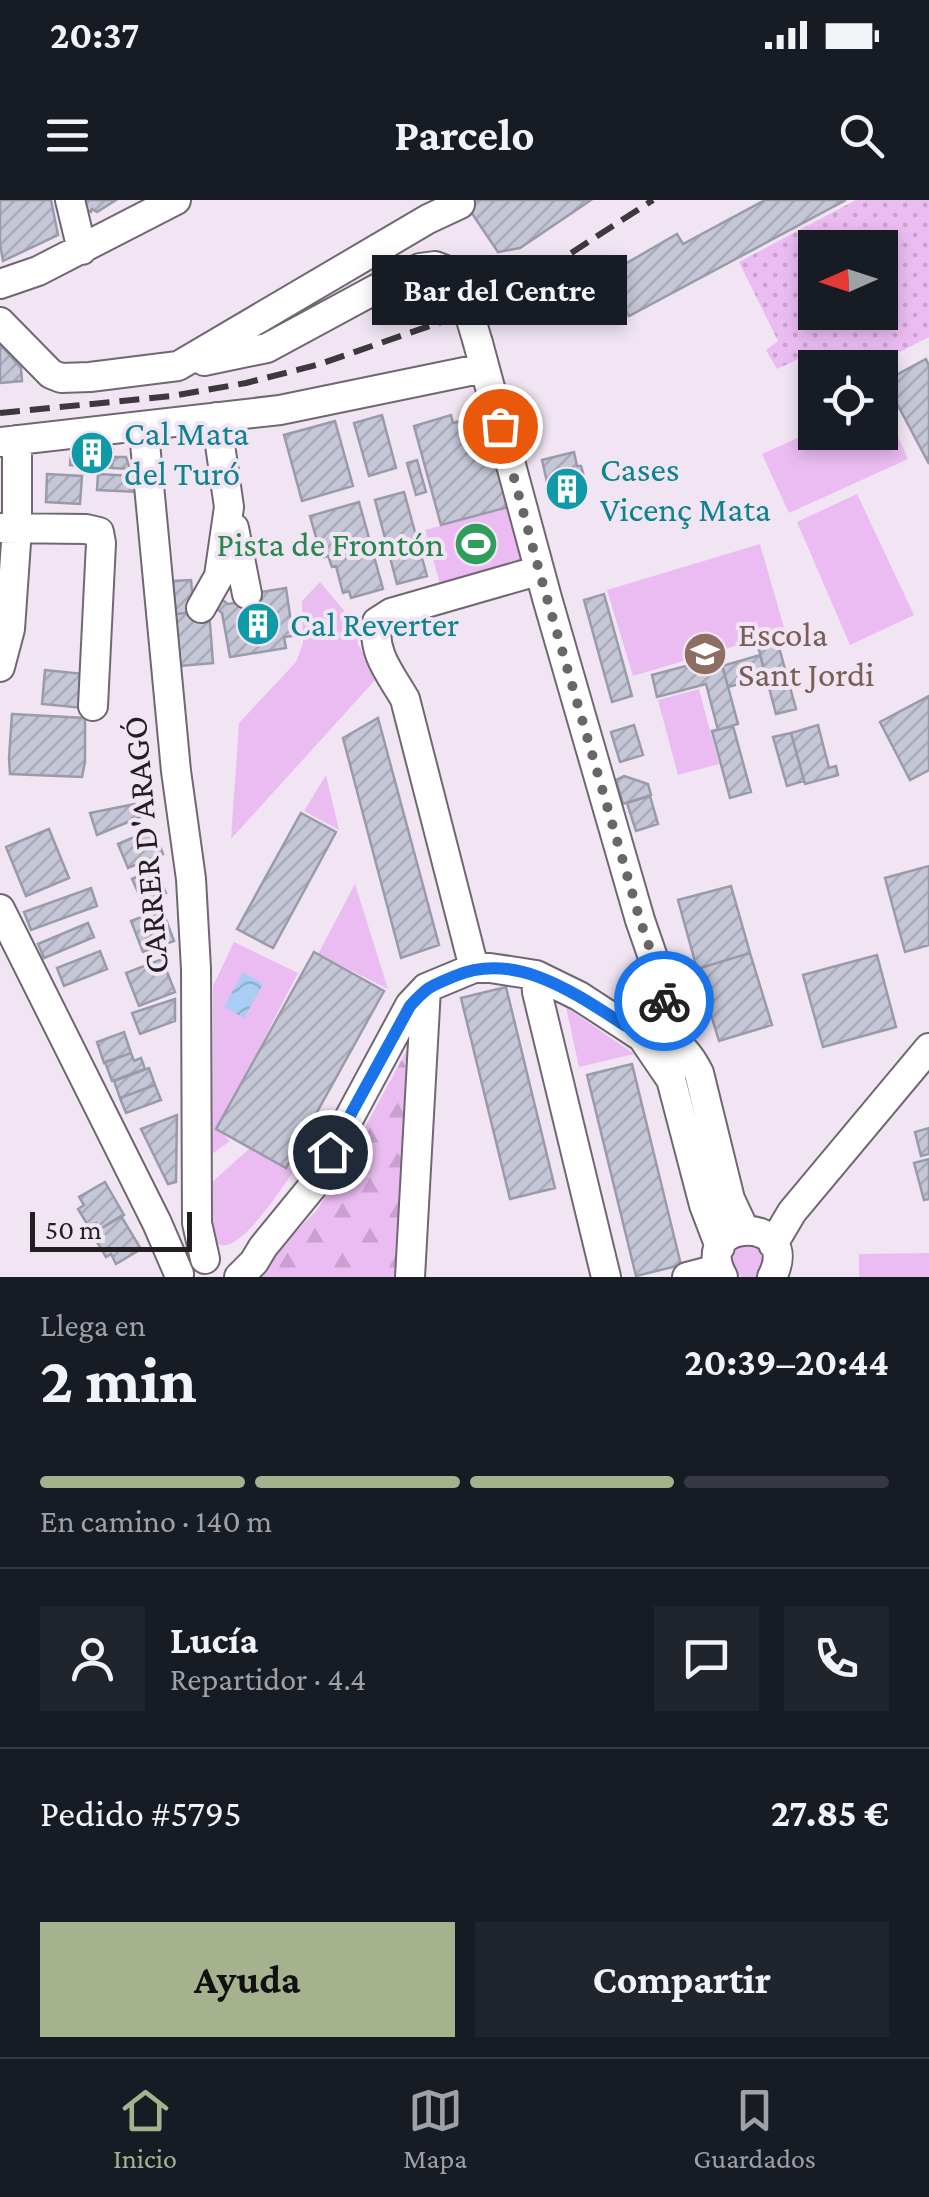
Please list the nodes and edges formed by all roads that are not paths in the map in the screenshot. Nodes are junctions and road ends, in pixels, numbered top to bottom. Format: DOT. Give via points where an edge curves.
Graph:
graph roads {
  1 [pos="70,200"];
  2 [pos="176,200"];
  3 [pos="460,204"];
  4 [pos="423,210"];
  5 [pos="82,250"];
  6 [pos="0,284"];
  7 [pos="0,322"];
  8 [pos="481,355"];
  9 [pos="178,366"];
  10 [pos="216,417"];
  11 [pos="146,426"];
  12 [pos="8,441"];
  13 [pos="230,506"];
  14 [pos="8,528"];
  15 [pos="540,574"];
  16 [pos="247,594"];
  17 [pos="201,608"];
  18 [pos="0,668"];
  19 [pos="92,706"];
  20 [pos="0,908"];
  21 [pos="474,968"];
  22 [pos="536,975"];
  23 [pos="426,988"];
  24 [pos="667,998"];
  25 [pos="626,1026"];
  26 [pos="675,1042"];
  27 [pos="929,1048"];
  28 [pos="671,1079"];
  29 [pos="744,1229"];
  30 [pos="773,1244"];
  31 [pos="721,1266"];
  32 [pos="220,1270"];
  33 [pos="178,1276"];
  34 [pos="410,1277"];
  35 [pos="606,1277"];
  36 [pos="686,1277"];
  37 [pos="772,1277"];
  1 -- 5 [label="street"];
  2 -- 5 [label="street"];
  3 -- 4 [label="street"];
  4 -- 9 [label="street"];
  5 -- 6 [label="street"];
  7 -- 9 [label="street" via="61,378"];
  8 -- 9 [label="street, bridge" via="460,283 435,266 389,282 267,348"];
  8 -- 10 [label="street" via="280,410"];
  8 -- 15 [label="street"];
  10 -- 11 [label="street"];
  10 -- 13 [label="street"];
  11 -- 12 [label="street"];
  11 -- 32 [label="street, CARRER D'ARAGÓ" via="196,970 198,1223"];
  12 -- 14 [label="street"];
  13 -- 16 [label="street"];
  13 -- 17 [label="street" via="219,576"];
  14 -- 18 [label="street" via="10,629"];
  14 -- 19 [label="street" via="99,532"];
  15 -- 21 [label="street" via="391,612 377,622 374,638 406,699"];
  15 -- 24 [label="street"];
  20 -- 33 [label="street"];
  21 -- 22 [label="street"];
  21 -- 23 [label="street"];
  22 -- 25 [label="street"];
  22 -- 35 [label="street"];
  23 -- 32 [label="street" via="312,1187 254,1262"];
  23 -- 34 [label="street"];
  24 -- 25 [label="street"];
  24 -- 26 [label="street"];
  25 -- 26 [label="street"];
  25 -- 28 [label="street" via="642,1037"];
  26 -- 28 [label="street"];
  26 -- 29 [label="street" via="700,1073 730,1198"];
  27 -- 30 [label="street" via="792,1212"];
  28 -- 31 [label="street"];
  29 -- 30 [label="street"];
  29 -- 31 [label="street" via="725,1239"];
  30 -- 37 [label="street" via="778,1262"];
  31 -- 36 [label="street"];
  32 -- 33 [label="street" via="191,1260"];
}
